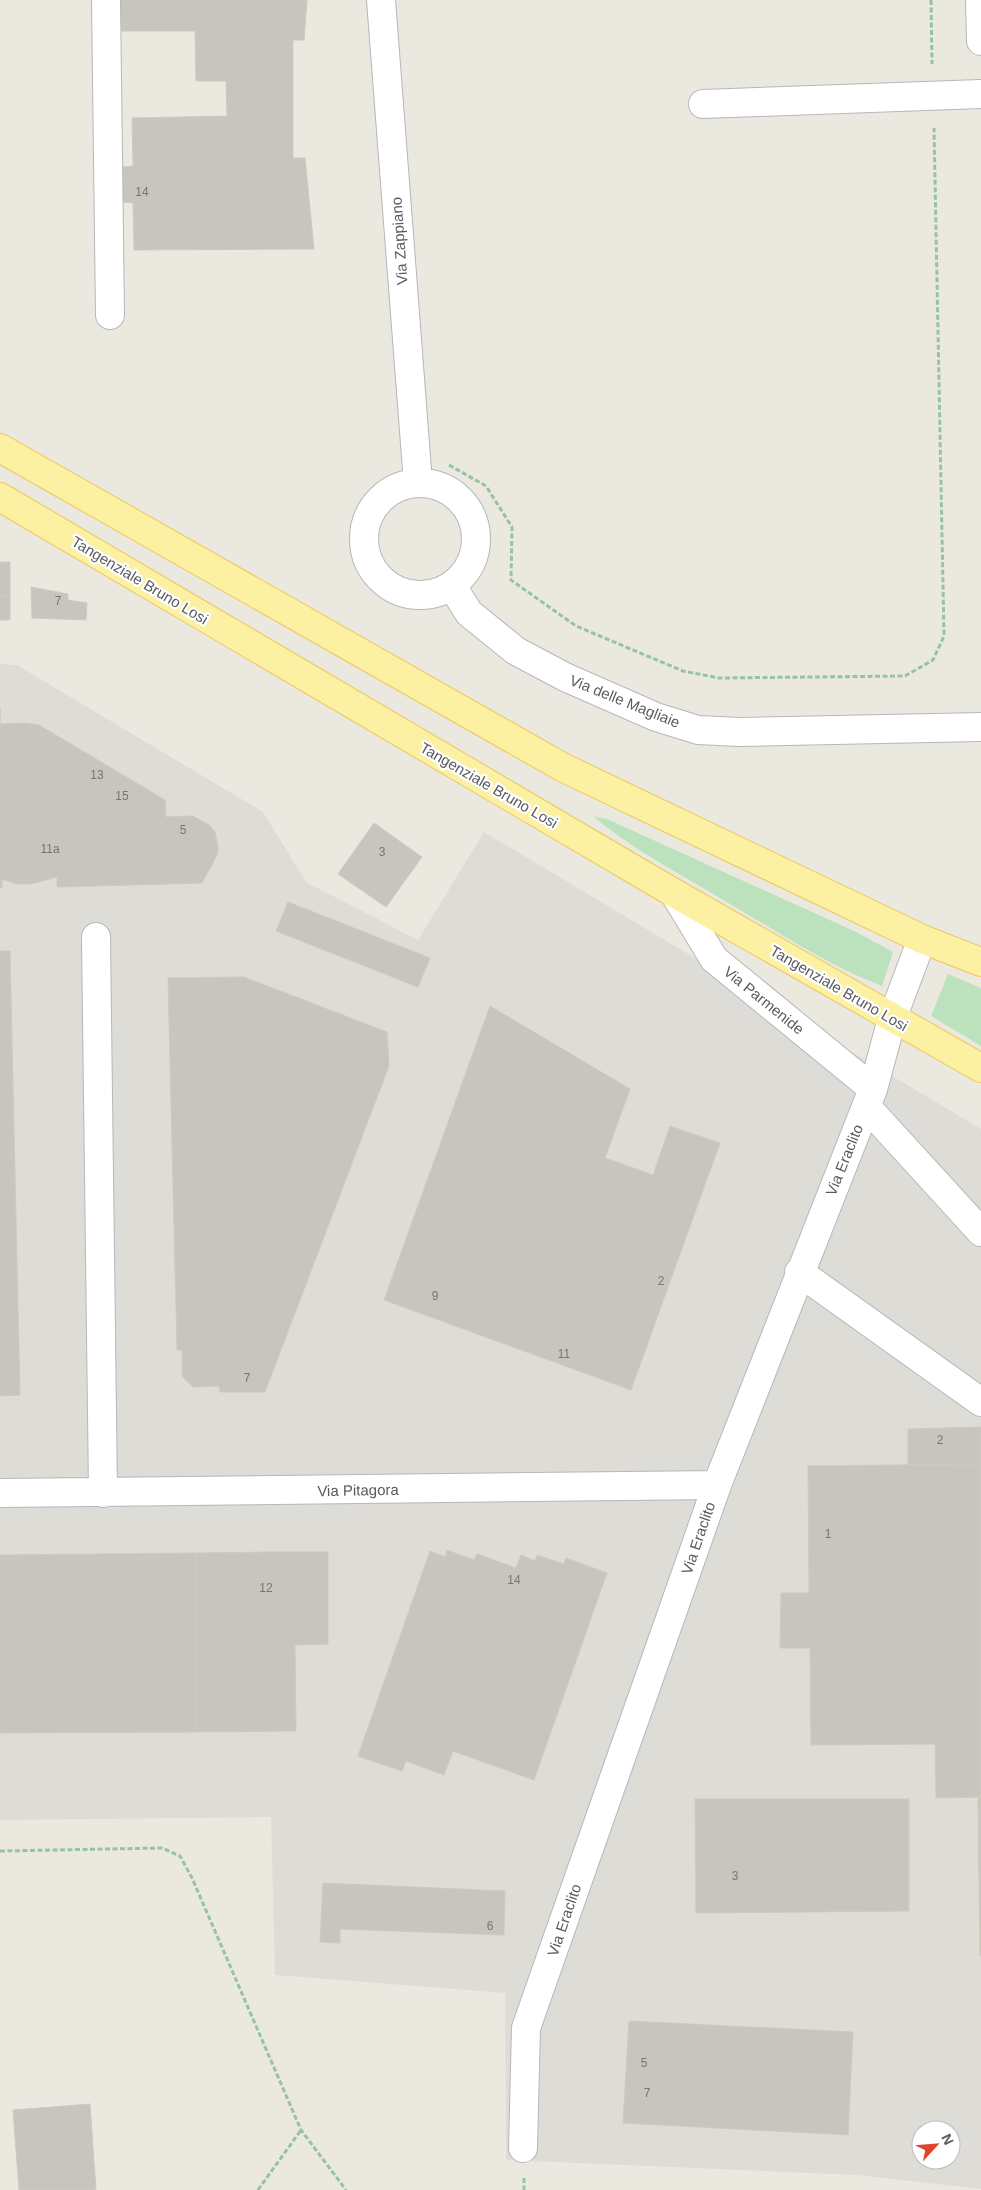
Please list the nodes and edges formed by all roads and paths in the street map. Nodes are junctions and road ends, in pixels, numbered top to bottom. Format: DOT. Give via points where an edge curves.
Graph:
graph roads {
  1 [pos="106,0"];
  2 [pos="381,0"];
  3 [pos="931,0"];
  4 [pos="980,9"];
  5 [pos="981,41"];
  6 [pos="981,94"];
  7 [pos="933,96"];
  8 [pos="703,104"];
  9 [pos="110,315"];
  10 [pos="0,448"];
  11 [pos="448,464"];
  12 [pos="418,483"];
  13 [pos="0,497"];
  14 [pos="452,586"];
  15 [pos="981,727"];
  16 [pos="674,893"];
  17 [pos="96,937"];
  18 [pos="922,939"];
  19 [pos="981,962"];
  20 [pos="892,1019"];
  21 [pos="981,1068"];
  22 [pos="870,1098"];
  23 [pos="981,1232"];
  24 [pos="800,1272"];
  25 [pos="981,1402"];
  26 [pos="717,1485"];
  27 [pos="0,1493"];
  28 [pos="104,1493"];
  29 [pos="0,1851"];
  30 [pos="301,2130"];
  31 [pos="522,2148"];
  32 [pos="258,2190"];
  33 [pos="346,2190"];
  1 -- 9 [label="street"];
  2 -- 12 [label="street, Via Zappiano"];
  3 -- 7 [label="path"];
  4 -- 5 [label="street"];
  6 -- 7 [label="street"];
  7 -- 8 [label="street"];
  7 -- 11 [label="path" via="944,636 933,660 905,676 719,678 683,671 576,626 511,580 512,527 486,486"];
  10 -- 18 [label="main road" via="562,767"];
  12 -- 14 [label="street" via="436,485 452,492 465,505 473,521 474,557"];
  12 -- 14 [label="street" via="400,486 373,508 366,524 367,558 375,573 402,592 436,593"];
  13 -- 16 [label="main road, Tangenziale Bruno Losi"];
  14 -- 15 [label="street, Via delle Magliaie" via="469,613 516,651 656,717 698,730"];
  16 -- 20 [label="main road, Tangenziale Bruno Losi"];
  16 -- 22 [label="street, Via Parmenide" via="714,959"];
  17 -- 28 [label="street"];
  18 -- 19 [label="main road"];
  18 -- 20 [label="street, Via Eraclito"];
  20 -- 21 [label="main road, Tangenziale Bruno Losi"];
  20 -- 22 [label="street, Via Eraclito"];
  22 -- 23 [label="street, Via Parmenide"];
  22 -- 24 [label="street, Via Eraclito"];
  24 -- 25 [label="street"];
  24 -- 26 [label="street, Via Eraclito"];
  26 -- 28 [label="street, Via Pitagora"];
  26 -- 31 [label="street, Via Eraclito" via="526,2028"];
  27 -- 28 [label="street, Via Pitagora"];
  29 -- 30 [label="path" via="162,1848 180,1856"];
  30 -- 32 [label="path"];
  30 -- 33 [label="path"];
}
